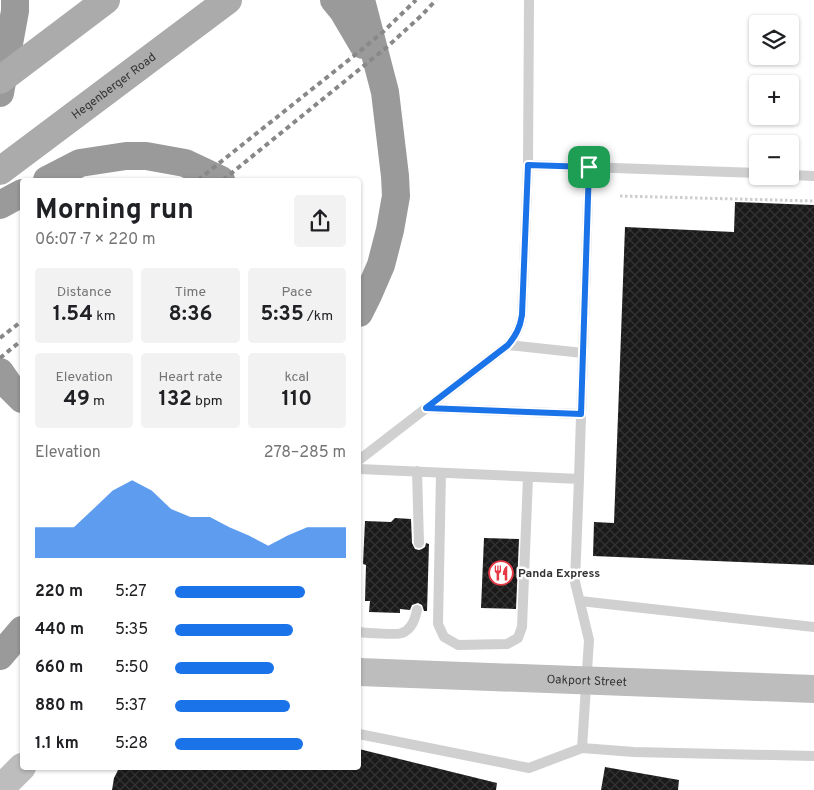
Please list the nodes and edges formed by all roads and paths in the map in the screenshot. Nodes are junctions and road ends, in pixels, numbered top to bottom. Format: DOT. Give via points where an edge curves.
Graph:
graph roads {
  1 [pos="15,0"];
  2 [pos="106,0"];
  3 [pos="228,0"];
  4 [pos="334,0"];
  5 [pos="361,0"];
  6 [pos="529,0"];
  7 [pos="0,80"];
  8 [pos="385,92"];
  9 [pos="0,93"];
  10 [pos="528,165"];
  11 [pos="589,167"];
  12 [pos="0,171"];
  13 [pos="749,174"];
  14 [pos="799,175"];
  15 [pos="814,176"];
  16 [pos="52,178"];
  17 [pos="217,178"];
  18 [pos="20,194"];
  19 [pos="620,196"];
  20 [pos="814,201"];
  21 [pos="0,205"];
  22 [pos="361,309"];
  23 [pos="508,345"];
  24 [pos="583,353"];
  25 [pos="0,372"];
  26 [pos="20,397"];
  27 [pos="426,408"];
  28 [pos="581,414"];
  29 [pos="361,458"];
  30 [pos="361,469"];
  31 [pos="417,472"];
  32 [pos="441,473"];
  33 [pos="528,477"];
  34 [pos="579,479"];
  35 [pos="419,543"];
  36 [pos="580,601"];
  37 [pos="417,610"];
  38 [pos="814,627"];
  39 [pos="20,632"];
  40 [pos="361,632"];
  41 [pos="0,656"];
  42 [pos="361,672"];
  43 [pos="587,681"];
  44 [pos="814,690"];
  45 [pos="361,734"];
  46 [pos="582,748"];
  47 [pos="814,756"];
  48 [pos="20,769"];
  49 [pos="0,789"];
  1 -- 9 [label="highway"];
  2 -- 7 [label="main road, bridge"];
  3 -- 12 [label="main road, Hegenberger Road"];
  4 -- 8 [label="highway" via="366,49"];
  5 -- 8 [label="highway"];
  6 -- 10 [label="lane"];
  8 -- 22 [label="highway" via="396,196 381,265"];
  10 -- 11 [label="lane"];
  10 -- 23 [label="lane" via="522,315 516,336"];
  11 -- 13 [label="lane"];
  11 -- 24 [label="lane"];
  14 -- 15 [label="lane"];
  16 -- 17 [label="highway" via="80,163 126,156 185,163"];
  18 -- 21 [label="highway"];
  19 -- 20 [label="path"];
  23 -- 24 [label="lane"];
  23 -- 27 [label="lane"];
  24 -- 28 [label="lane"];
  25 -- 26 [label="highway"];
  27 -- 28 [label="lane"];
  27 -- 29 [label="lane"];
  28 -- 34 [label="lane"];
  30 -- 31 [label="lane"];
  31 -- 32 [label="lane"];
  31 -- 35 [label="lane"];
  32 -- 33 [label="lane"];
  32 -- 33 [label="lane" via="438,624 444,637 458,645 507,644 518,638 522,627"];
  33 -- 34 [label="lane"];
  34 -- 36 [label="lane" via="575,582"];
  36 -- 38 [label="lane"];
  36 -- 43 [label="lane" via="589,640"];
  37 -- 40 [label="lane" via="414,621 402,633"];
  39 -- 41 [label="highway"];
  42 -- 43 [label="main road, Oakport Street"];
  43 -- 44 [label="main road, Oakport Street"];
  43 -- 46 [label="lane"];
  45 -- 46 [label="lane" via="529,768"];
  46 -- 47 [label="lane"];
  48 -- 49 [label="main road"];
}
